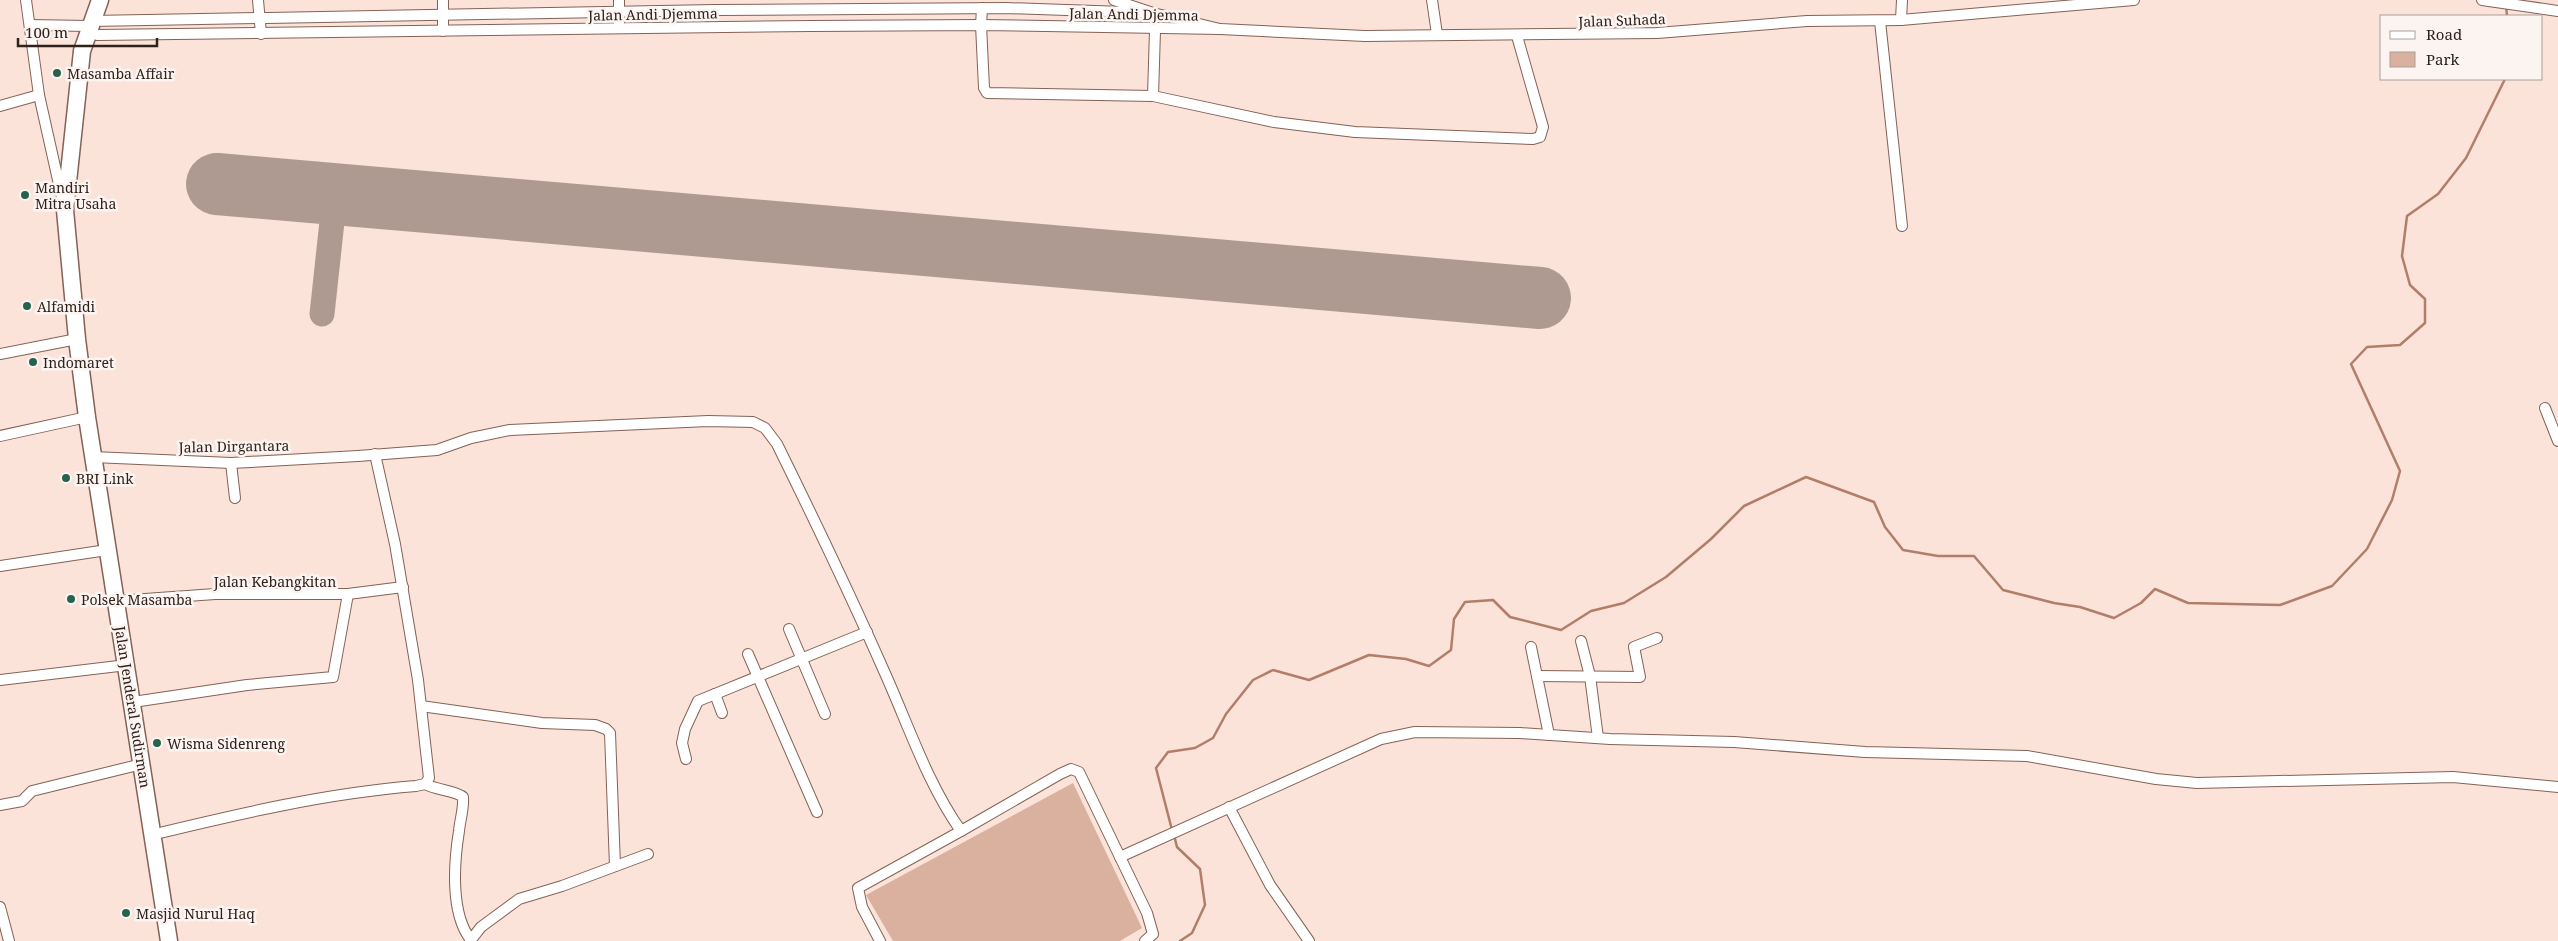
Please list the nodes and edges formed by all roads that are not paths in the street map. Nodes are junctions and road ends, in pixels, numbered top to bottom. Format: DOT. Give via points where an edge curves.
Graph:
graph roads {
  1 [pos="26,0"];
  2 [pos="100,0"];
  3 [pos="258,0"];
  4 [pos="443,0"];
  5 [pos="619,0"];
  6 [pos="1114,0"];
  7 [pos="1432,0"];
  8 [pos="1902,0"];
  9 [pos="2134,0"];
  10 [pos="2486,1"];
  11 [pos="982,8"];
  12 [pos="848,10"];
  13 [pos="2558,11"];
  14 [pos="619,12"];
  15 [pos="1153,13"];
  16 [pos="443,14"];
  17 [pos="259,18"];
  18 [pos="1901,20"];
  19 [pos="1880,21"];
  20 [pos="30,24"];
  21 [pos="849,25"];
  22 [pos="980,25"];
  23 [pos="89,26"];
  24 [pos="618,28"];
  25 [pos="1220,29"];
  26 [pos="1155,30"];
  27 [pos="443,31"];
  28 [pos="261,34"];
  29 [pos="1436,34"];
  30 [pos="1517,36"];
  31 [pos="39,95"];
  32 [pos="1153,96"];
  33 [pos="0,106"];
  34 [pos="65,210"];
  35 [pos="1902,226"];
  36 [pos="76,339"];
  37 [pos="0,354"];
  38 [pos="2545,408"];
  39 [pos="87,417"];
  40 [pos="0,436"];
  41 [pos="2558,441"];
  42 [pos="375,454"];
  43 [pos="93,457"];
  44 [pos="231,463"];
  45 [pos="236,498"];
  46 [pos="107,550"];
  47 [pos="0,566"];
  48 [pos="403,586"];
  49 [pos="348,594"];
  50 [pos="117,601"];
  51 [pos="789,629"];
  52 [pos="867,632"];
  53 [pos="1657,638"];
  54 [pos="1580,641"];
  55 [pos="1531,647"];
  56 [pos="748,654"];
  57 [pos="803,658"];
  58 [pos="127,664"];
  59 [pos="759,676"];
  60 [pos="1537,676"];
  61 [pos="1590,676"];
  62 [pos="0,680"];
  63 [pos="715,694"];
  64 [pos="133,702"];
  65 [pos="420,706"];
  66 [pos="722,713"];
  67 [pos="825,714"];
  68 [pos="1548,735"];
  69 [pos="1598,738"];
  70 [pos="686,759"];
  71 [pos="142,764"];
  72 [pos="426,784"];
  73 [pos="2558,787"];
  74 [pos="0,805"];
  75 [pos="1229,807"];
  76 [pos="817,812"];
  77 [pos="961,831"];
  78 [pos="152,835"];
  79 [pos="648,854"];
  80 [pos="1120,857"];
  81 [pos="615,866"];
  82 [pos="0,907"];
  83 [pos="470,940"];
  84 [pos="9,941"];
  85 [pos="169,941"];
  86 [pos="880,941"];
  87 [pos="1145,941"];
  88 [pos="1309,941"];
  1 -- 20 [label="street"];
  2 -- 23 [label="highway, Jalan Jenderal Sudirman"];
  3 -- 17 [label="street"];
  4 -- 16 [label="street"];
  5 -- 14 [label="street"];
  6 -- 15 [label="street, Jalan Suhada"];
  7 -- 29 [label="street"];
  8 -- 18 [label="street"];
  9 -- 18 [label="street, Jalan Suhada"];
  10 -- 13 [label="street"];
  11 -- 12 [label="street, Jalan Andi Djemma"];
  11 -- 15 [label="street, Jalan Andi Djemma"];
  11 -- 22 [label="street"];
  12 -- 14 [label="street, Jalan Andi Djemma"];
  12 -- 21 [label="street"];
  14 -- 16 [label="street, Jalan Andi Djemma"];
  14 -- 24 [label="street"];
  15 -- 25 [label="street, Jalan Suhada"];
  16 -- 17 [label="street, Jalan Andi Djemma"];
  16 -- 27 [label="street"];
  17 -- 23 [label="street, Jalan Andi Djemma"];
  17 -- 28 [label="street"];
  18 -- 19 [label="street, Jalan Suhada"];
  19 -- 30 [label="street, Jalan Suhada" via="1807,21 1657,33"];
  19 -- 35 [label="street"];
  20 -- 23 [label="street"];
  20 -- 31 [label="street"];
  21 -- 22 [label="street, Jalan Andi Djemma"];
  21 -- 24 [label="street, Jalan Andi Djemma"];
  22 -- 26 [label="street, Jalan Andi Djemma"];
  22 -- 32 [label="street" via="984,88 988,93"];
  23 -- 28 [label="street, Jalan Andi Djemma" via="97,35"];
  23 -- 34 [label="highway, Jalan Jenderal Sudirman" via="82,51"];
  24 -- 27 [label="street, Jalan Andi Djemma"];
  25 -- 26 [label="street, Jalan Andi Djemma"];
  25 -- 29 [label="street, Jalan Suhada" via="1365,36"];
  26 -- 32 [label="street"];
  27 -- 28 [label="street, Jalan Andi Djemma"];
  29 -- 30 [label="street, Jalan Suhada"];
  30 -- 32 [label="street" via="1543,126 1540,138 1355,132 1274,122"];
  31 -- 33 [label="street"];
  31 -- 34 [label="street"];
  34 -- 36 [label="highway, Jalan Jenderal Sudirman"];
  36 -- 37 [label="street"];
  36 -- 39 [label="highway, Jalan Jenderal Sudirman"];
  38 -- 41 [label="street"];
  39 -- 40 [label="street"];
  39 -- 43 [label="highway, Jalan Jenderal Sudirman"];
  42 -- 44 [label="street, Jalan Dirgantara"];
  42 -- 48 [label="street"];
  42 -- 52 [label="street, Jalan Dirgantara" via="437,450 510,430 698,421 753,422 765,428 777,444"];
  43 -- 44 [label="street, Jalan Dirgantara"];
  43 -- 46 [label="highway, Jalan Jenderal Sudirman"];
  44 -- 45 [label="street"];
  46 -- 47 [label="street"];
  46 -- 50 [label="highway, Jalan Jenderal Sudirman"];
  48 -- 49 [label="street, Jalan Kebangkitan"];
  48 -- 65 [label="street"];
  49 -- 50 [label="street, Jalan Kebangkitan" via="215,594"];
  49 -- 64 [label="street" via="333,677"];
  50 -- 58 [label="highway, Jalan Jenderal Sudirman"];
  51 -- 57 [label="street"];
  52 -- 57 [label="street"];
  52 -- 77 [label="street, Jalan Dirgantara" via="948,813"];
  53 -- 61 [label="street" via="1634,647 1640,677"];
  54 -- 61 [label="street"];
  55 -- 60 [label="street"];
  56 -- 59 [label="street"];
  57 -- 59 [label="street"];
  57 -- 67 [label="street"];
  58 -- 62 [label="street"];
  58 -- 64 [label="highway, Jalan Jenderal Sudirman"];
  59 -- 63 [label="street"];
  59 -- 76 [label="street"];
  60 -- 61 [label="street"];
  60 -- 68 [label="street"];
  61 -- 69 [label="street"];
  63 -- 66 [label="street"];
  63 -- 70 [label="street" via="694,706 682,743"];
  64 -- 71 [label="highway, Jalan Jenderal Sudirman"];
  65 -- 72 [label="street" via="429,769"];
  65 -- 81 [label="street" via="510,720 595,725 606,729 610,733"];
  68 -- 69 [label="street"];
  68 -- 75 [label="street" via="1414,732 1381,739"];
  69 -- 73 [label="street" via="1734,742 1866,752 2026,756 2197,783 2453,777"];
  71 -- 74 [label="street" via="32,791 22,801"];
  71 -- 78 [label="highway, Jalan Jenderal Sudirman"];
  72 -- 78 [label="street" via="340,795"];
  72 -- 83 [label="street" via="463,797 454,871 460,919"];
  75 -- 80 [label="street"];
  75 -- 88 [label="street" via="1270,885"];
  77 -- 80 [label="street" via="1071,770 1079,772"];
  77 -- 86 [label="street" via="858,888 862,907"];
  78 -- 85 [label="highway, Jalan Jenderal Sudirman"];
  79 -- 81 [label="street"];
  80 -- 87 [label="street" via="1147,913 1153,934"];
  81 -- 83 [label="street" via="519,899 488,920"];
  82 -- 84 [label="street"];
}
